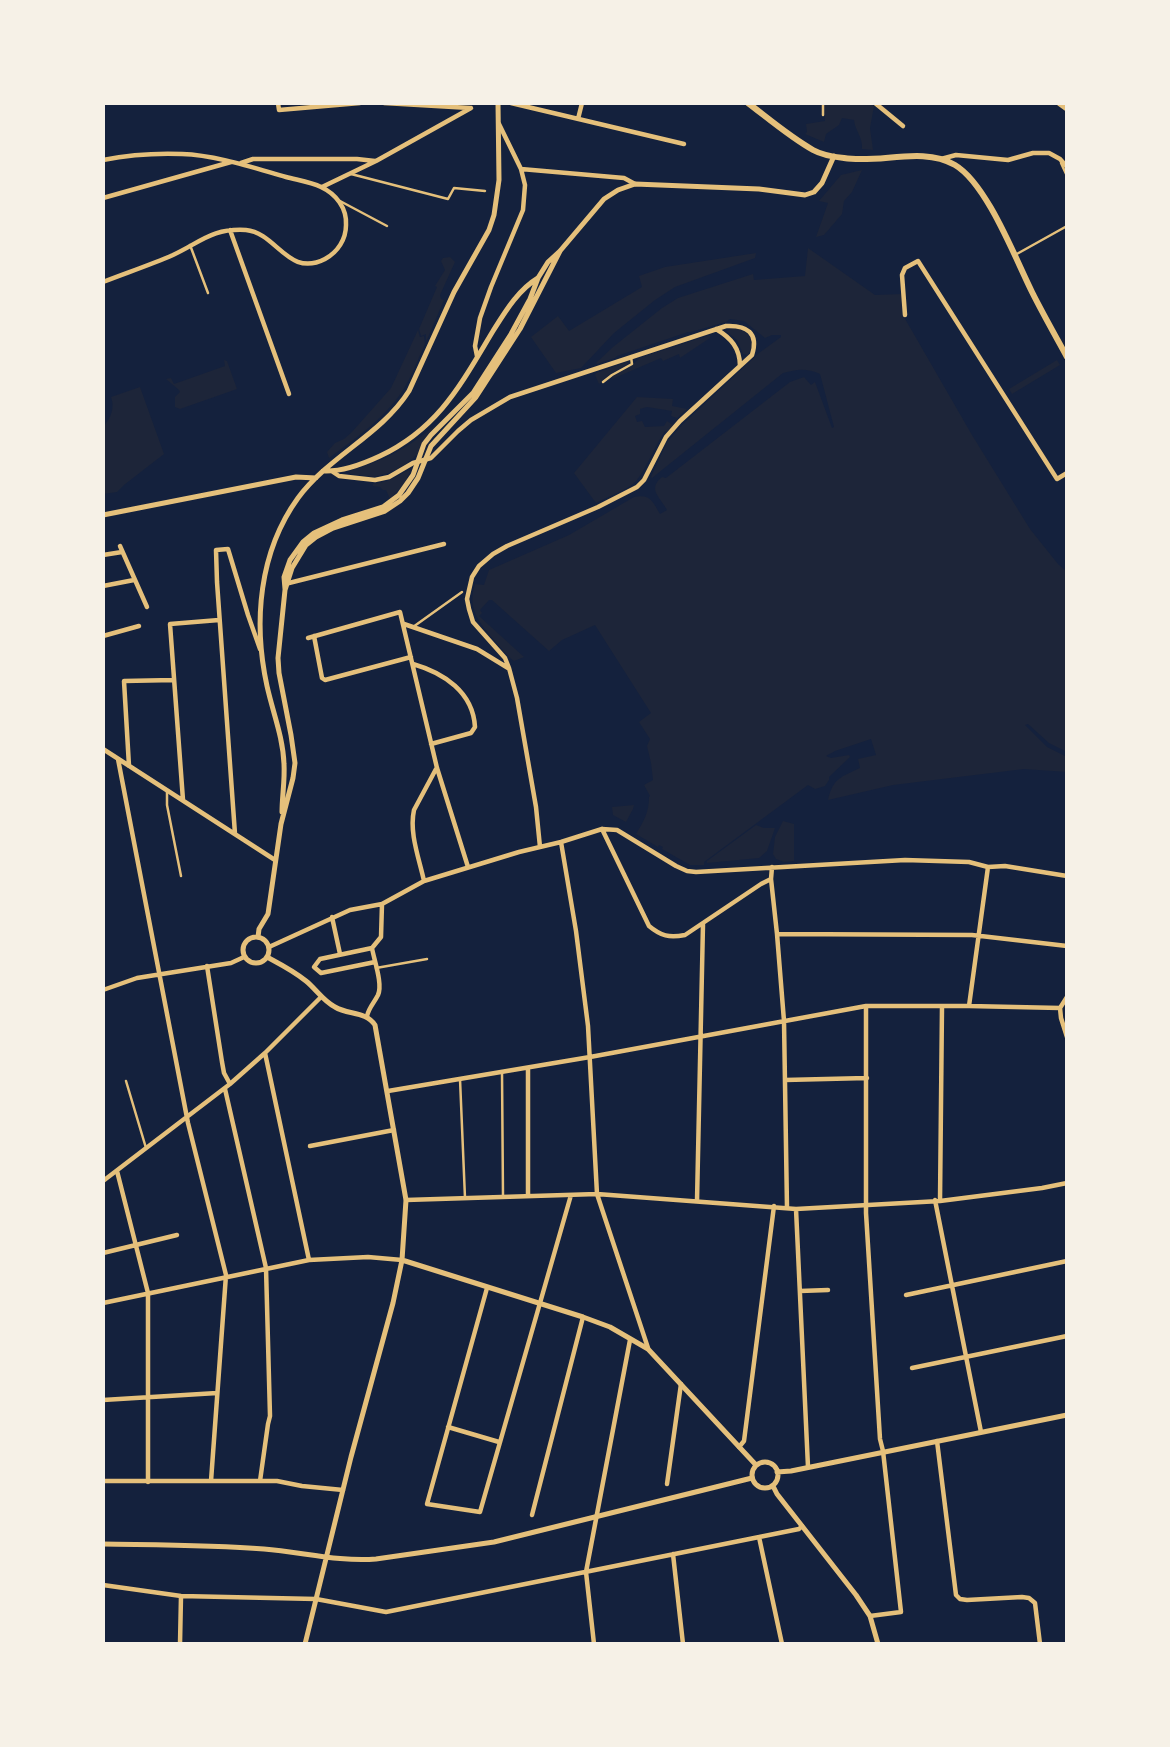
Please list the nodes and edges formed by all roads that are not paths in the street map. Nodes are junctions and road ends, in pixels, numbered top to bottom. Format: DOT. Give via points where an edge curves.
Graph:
graph roads {
  1 [pos="278,103"];
  2 [pos="359,103"];
  3 [pos="384,103"];
  4 [pos="498,103"];
  5 [pos="510,103"];
  6 [pos="582,103"];
  7 [pos="748,103"];
  8 [pos="823,103"];
  9 [pos="876,103"];
  10 [pos="1060,103"];
  11 [pos="1067,107"];
  12 [pos="823,116"];
  13 [pos="578,119"];
  14 [pos="498,123"];
  15 [pos="903,126"];
  16 [pos="684,144"];
  17 [pos="834,156"];
  18 [pos="940,159"];
  19 [pos="1060,159"];
  20 [pos="103,160"];
  21 [pos="376,161"];
  22 [pos="232,162"];
  23 [pos="239,164"];
  24 [pos="1067,167"];
  25 [pos="521,169"];
  26 [pos="351,174"];
  27 [pos="1067,176"];
  28 [pos="635,184"];
  29 [pos="322,187"];
  30 [pos="485,191"];
  31 [pos="103,198"];
  32 [pos="340,201"];
  33 [pos="387,226"];
  34 [pos="1067,226"];
  35 [pos="230,230"];
  36 [pos="190,245"];
  37 [pos="1015,255"];
  38 [pos="541,280"];
  39 [pos="103,282"];
  40 [pos="208,293"];
  41 [pos="905,315"];
  42 [pos="716,329"];
  43 [pos="477,356"];
  44 [pos="1067,356"];
  45 [pos="631,357"];
  46 [pos="740,367"];
  47 [pos="603,382"];
  48 [pos="289,394"];
  49 [pos="422,460"];
  50 [pos="323,471"];
  51 [pos="333,472"];
  52 [pos="1067,473"];
  53 [pos="316,478"];
  54 [pos="103,515"];
  55 [pos="443,544"];
  56 [pos="103,555"];
  57 [pos="134,580"];
  58 [pos="103,586"];
  59 [pos="286,586"];
  60 [pos="462,592"];
  61 [pos="147,607"];
  62 [pos="219,620"];
  63 [pos="403,624"];
  64 [pos="139,626"];
  65 [pos="413,627"];
  66 [pos="103,636"];
  67 [pos="261,652"];
  68 [pos="412,661"];
  69 [pos="509,668"];
  70 [pos="174,680"];
  71 [pos="431,744"];
  72 [pos="103,749"];
  73 [pos="118,759"];
  74 [pos="129,766"];
  75 [pos="437,768"];
  76 [pos="167,790"];
  77 [pos="183,800"];
  78 [pos="281,824"];
  79 [pos="602,829"];
  80 [pos="235,834"];
  81 [pos="561,842"];
  82 [pos="540,847"];
  83 [pos="275,860"];
  84 [pos="468,867"];
  85 [pos="772,867"];
  86 [pos="988,867"];
  87 [pos="181,876"];
  88 [pos="1067,876"];
  89 [pos="771,879"];
  90 [pos="425,881"];
  91 [pos="382,904"];
  92 [pos="332,917"];
  93 [pos="703,924"];
  94 [pos="777,933"];
  95 [pos="978,935"];
  96 [pos="258,937"];
  97 [pos="1067,946"];
  98 [pos="269,947"];
  99 [pos="372,948"];
  100 [pos="341,954"];
  101 [pos="244,957"];
  102 [pos="267,957"];
  103 [pos="427,959"];
  104 [pos="375,965"];
  105 [pos="207,966"];
  106 [pos="160,975"];
  107 [pos="103,990"];
  108 [pos="321,997"];
  109 [pos="1067,997"];
  110 [pos="866,1006"];
  111 [pos="942,1006"];
  112 [pos="969,1006"];
  113 [pos="1060,1008"];
  114 [pos="367,1016"];
  115 [pos="784,1021"];
  116 [pos="701,1037"];
  117 [pos="1067,1037"];
  118 [pos="265,1054"];
  119 [pos="590,1057"];
  120 [pos="528,1068"];
  121 [pos="502,1072"];
  122 [pos="867,1078"];
  123 [pos="460,1079"];
  124 [pos="785,1080"];
  125 [pos="126,1081"];
  126 [pos="230,1084"];
  127 [pos="225,1089"];
  128 [pos="388,1091"];
  129 [pos="187,1117"];
  130 [pos="394,1130"];
  131 [pos="310,1146"];
  132 [pos="146,1148"];
  133 [pos="117,1171"];
  134 [pos="103,1181"];
  135 [pos="1067,1183"];
  136 [pos="597,1194"];
  137 [pos="571,1195"];
  138 [pos="528,1196"];
  139 [pos="503,1197"];
  140 [pos="464,1198"];
  141 [pos="406,1200"];
  142 [pos="697,1200"];
  143 [pos="937,1201"];
  144 [pos="867,1205"];
  145 [pos="774,1206"];
  146 [pos="787,1208"];
  147 [pos="796,1209"];
  148 [pos="177,1235"];
  149 [pos="135,1245"];
  150 [pos="103,1253"];
  151 [pos="309,1260"];
  152 [pos="402,1260"];
  153 [pos="1067,1261"];
  154 [pos="266,1268"];
  155 [pos="226,1276"];
  156 [pos="952,1285"];
  157 [pos="487,1289"];
  158 [pos="828,1290"];
  159 [pos="800,1291"];
  160 [pos="148,1293"];
  161 [pos="906,1295"];
  162 [pos="103,1303"];
  163 [pos="540,1303"];
  164 [pos="583,1317"];
  165 [pos="1067,1336"];
  166 [pos="630,1340"];
  167 [pos="648,1349"];
  168 [pos="967,1357"];
  169 [pos="912,1368"];
  170 [pos="681,1384"];
  171 [pos="218,1394"];
  172 [pos="148,1397"];
  173 [pos="103,1400"];
  174 [pos="1067,1415"];
  175 [pos="448,1427"];
  176 [pos="981,1432"];
  177 [pos="499,1441"];
  178 [pos="937,1441"];
  179 [pos="739,1447"];
  180 [pos="883,1451"];
  181 [pos="756,1465"];
  182 [pos="807,1467"];
  183 [pos="778,1472"];
  184 [pos="752,1478"];
  185 [pos="103,1481"];
  186 [pos="211,1481"];
  187 [pos="260,1481"];
  188 [pos="148,1482"];
  189 [pos="667,1484"];
  190 [pos="772,1486"];
  191 [pos="343,1490"];
  192 [pos="532,1515"];
  193 [pos="596,1517"];
  194 [pos="802,1527"];
  195 [pos="759,1537"];
  196 [pos="103,1544"];
  197 [pos="673,1554"];
  198 [pos="326,1557"];
  199 [pos="586,1572"];
  200 [pos="103,1585"];
  201 [pos="181,1596"];
  202 [pos="316,1599"];
  203 [pos="870,1616"];
  204 [pos="180,1644"];
  205 [pos="305,1644"];
  206 [pos="594,1644"];
  207 [pos="683,1644"];
  208 [pos="782,1644"];
  209 [pos="878,1644"];
  210 [pos="1040,1644"];
  1 -- 2 [label="street" via="279,110"];
  3 -- 21 [label="street" via="471,108"];
  4 -- 14 [label="street"];
  5 -- 13 [label="street"];
  6 -- 13 [label="street"];
  7 -- 17 [label="main road" via="814,150"];
  8 -- 12 [label="lane"];
  9 -- 15 [label="street"];
  10 -- 11 [label="main road"];
  13 -- 16 [label="street"];
  14 -- 25 [label="street"];
  14 -- 50 [label="street" via="494,215 409,391 387,418"];
  17 -- 18 [label="main road"];
  17 -- 28 [label="street" via="822,183 805,195"];
  18 -- 19 [label="street" via="956,155 1008,160 1049,153"];
  18 -- 37 [label="main road" via="958,167 973,182"];
  19 -- 24 [label="street"];
  19 -- 27 [label="lane"];
  20 -- 22 [label="street" via="184,154"];
  21 -- 23 [label="street" via="253,159"];
  21 -- 26 [label="street"];
  22 -- 23 [label="street"];
  22 -- 31 [label="street"];
  23 -- 29 [label="street"];
  25 -- 28 [label="street" via="624,178"];
  25 -- 43 [label="street" via="523,210 480,318"];
  26 -- 29 [label="street"];
  26 -- 30 [label="lane" via="447,199 454,188"];
  28 -- 38 [label="street" via="604,199 548,262"];
  29 -- 32 [label="street"];
  32 -- 33 [label="lane"];
  32 -- 35 [label="street" via="347,221 343,241 332,255 312,263 284,255 260,234"];
  34 -- 37 [label="lane"];
  35 -- 36 [label="street"];
  35 -- 48 [label="street"];
  36 -- 39 [label="street"];
  36 -- 40 [label="lane"];
  37 -- 44 [label="main road"];
  38 -- 43 [label="street" via="526,285"];
  38 -- 49 [label="street" via="473,393 424,444"];
  41 -- 52 [label="street" via="902,275 918,261 1057,479"];
  42 -- 45 [label="street"];
  42 -- 46 [label="street" via="734,342"];
  42 -- 46 [label="street" via="737,325 753,337 752,355"];
  43 -- 51 [label="street" via="454,395 413,437 369,461"];
  45 -- 47 [label="lane" via="632,364"];
  45 -- 49 [label="street" via="510,397 471,420 431,458"];
  46 -- 69 [label="street" via="666,437 637,487 507,546 479,566 469,588 468,609"];
  49 -- 51 [label="street" via="375,480"];
  49 -- 59 [label="street" via="391,505 314,533 295,551 286,570"];
  50 -- 51 [label="street"];
  50 -- 53 [label="street"];
  53 -- 54 [label="street" via="296,477"];
  53 -- 67 [label="street" via="299,496 276,537 265,573 259,622"];
  55 -- 59 [label="street"];
  56 -- 57 [label="street" via="121,549"];
  57 -- 58 [label="street"];
  57 -- 61 [label="street"];
  59 -- 78 [label="street" via="278,658 295,763"];
  60 -- 65 [label="lane"];
  62 -- 67 [label="street" via="216,550 228,549"];
  62 -- 70 [label="street" via="170,624"];
  62 -- 80 [label="street"];
  63 -- 65 [label="street"];
  63 -- 68 [label="street"];
  63 -- 68 [label="street" via="400,612 311,637 325,680"];
  64 -- 66 [label="street"];
  65 -- 69 [label="street" via="477,649"];
  67 -- 78 [label="street" via="284,765"];
  68 -- 71 [label="street"];
  68 -- 71 [label="street" via="454,684 474,714 471,733"];
  69 -- 82 [label="street"];
  70 -- 74 [label="street" via="124,681"];
  70 -- 77 [label="street"];
  71 -- 75 [label="street"];
  72 -- 73 [label="street"];
  73 -- 74 [label="street"];
  73 -- 106 [label="street"];
  74 -- 76 [label="street"];
  75 -- 84 [label="street"];
  75 -- 90 [label="street" via="414,810 413,832"];
  76 -- 77 [label="street"];
  76 -- 87 [label="lane"];
  77 -- 80 [label="street"];
  78 -- 83 [label="street"];
  79 -- 81 [label="street"];
  79 -- 85 [label="street" via="617,830 687,871"];
  79 -- 93 [label="street" via="649,926 670,938"];
  80 -- 83 [label="street"];
  81 -- 82 [label="street"];
  81 -- 119 [label="street"];
  82 -- 84 [label="street"];
  83 -- 96 [label="street" via="268,914"];
  84 -- 90 [label="street"];
  85 -- 86 [label="street" via="905,860"];
  85 -- 89 [label="street"];
  86 -- 88 [label="street"];
  86 -- 95 [label="street"];
  89 -- 93 [label="street"];
  89 -- 94 [label="street"];
  90 -- 91 [label="street"];
  91 -- 92 [label="street"];
  91 -- 99 [label="street" via="381,937"];
  92 -- 98 [label="street"];
  92 -- 100 [label="street"];
  93 -- 116 [label="street"];
  94 -- 95 [label="street"];
  94 -- 115 [label="street"];
  95 -- 97 [label="street"];
  95 -- 112 [label="street"];
  96 -- 98 [label="street"];
  96 -- 101 [label="street" via="245,943"];
  98 -- 102 [label="street"];
  99 -- 100 [label="street"];
  99 -- 104 [label="street"];
  100 -- 104 [label="street" via="320,959 314,967 321,973"];
  101 -- 102 [label="street" via="256,963"];
  101 -- 105 [label="street"];
  102 -- 108 [label="street" via="305,980"];
  103 -- 104 [label="lane"];
  104 -- 114 [label="street" via="380,992"];
  105 -- 106 [label="street"];
  105 -- 126 [label="street" via="224,1073"];
  106 -- 107 [label="street"];
  106 -- 129 [label="street"];
  108 -- 114 [label="street" via="344,1012"];
  108 -- 118 [label="street"];
  109 -- 113 [label="street"];
  110 -- 111 [label="street"];
  110 -- 115 [label="street"];
  110 -- 122 [label="street"];
  111 -- 112 [label="street"];
  111 -- 143 [label="street"];
  112 -- 113 [label="street"];
  113 -- 117 [label="street"];
  114 -- 128 [label="street" via="374,1025"];
  115 -- 116 [label="street"];
  115 -- 124 [label="street"];
  116 -- 119 [label="street"];
  116 -- 142 [label="street"];
  118 -- 126 [label="street"];
  118 -- 151 [label="street"];
  119 -- 120 [label="street"];
  119 -- 136 [label="street"];
  120 -- 121 [label="street"];
  120 -- 138 [label="street"];
  121 -- 123 [label="street"];
  121 -- 139 [label="lane"];
  122 -- 124 [label="street"];
  122 -- 144 [label="street"];
  123 -- 128 [label="street"];
  123 -- 140 [label="lane"];
  124 -- 146 [label="street"];
  125 -- 132 [label="lane"];
  126 -- 127 [label="street"];
  127 -- 129 [label="street"];
  127 -- 154 [label="street"];
  128 -- 130 [label="street"];
  129 -- 132 [label="street"];
  129 -- 155 [label="street"];
  130 -- 131 [label="street"];
  130 -- 141 [label="street"];
  132 -- 133 [label="street"];
  133 -- 134 [label="street"];
  133 -- 149 [label="street"];
  135 -- 143 [label="street"];
  136 -- 137 [label="street"];
  136 -- 142 [label="street"];
  136 -- 167 [label="street"];
  137 -- 138 [label="street"];
  137 -- 163 [label="street"];
  138 -- 139 [label="street"];
  139 -- 140 [label="street"];
  140 -- 141 [label="street"];
  141 -- 152 [label="street"];
  142 -- 145 [label="street"];
  143 -- 144 [label="street"];
  143 -- 156 [label="street"];
  144 -- 147 [label="street"];
  144 -- 180 [label="street"];
  145 -- 146 [label="street"];
  145 -- 179 [label="street" via="744,1441"];
  146 -- 147 [label="street"];
  147 -- 159 [label="street"];
  148 -- 149 [label="street"];
  149 -- 150 [label="street"];
  149 -- 160 [label="street"];
  151 -- 152 [label="street"];
  151 -- 154 [label="street"];
  152 -- 157 [label="street"];
  152 -- 191 [label="street"];
  153 -- 156 [label="street"];
  154 -- 155 [label="street"];
  154 -- 187 [label="street" via="270,1416"];
  155 -- 160 [label="street"];
  155 -- 171 [label="street"];
  156 -- 161 [label="street"];
  156 -- 168 [label="street"];
  157 -- 163 [label="street"];
  157 -- 175 [label="street"];
  158 -- 159 [label="street"];
  159 -- 182 [label="street"];
  160 -- 162 [label="street"];
  160 -- 172 [label="street"];
  163 -- 164 [label="street"];
  163 -- 177 [label="street"];
  164 -- 166 [label="street"];
  164 -- 192 [label="street"];
  165 -- 168 [label="street"];
  166 -- 167 [label="street"];
  166 -- 193 [label="street"];
  167 -- 170 [label="street"];
  168 -- 169 [label="street"];
  168 -- 176 [label="street"];
  170 -- 179 [label="street"];
  170 -- 189 [label="street"];
  171 -- 172 [label="street"];
  171 -- 186 [label="street"];
  172 -- 173 [label="street"];
  172 -- 188 [label="street"];
  174 -- 176 [label="street"];
  175 -- 177 [label="street"];
  175 -- 177 [label="street" via="428,1504 480,1512"];
  176 -- 178 [label="street"];
  178 -- 180 [label="street"];
  178 -- 210 [label="street" via="956,1595 967,1600 1029,1598 1035,1603"];
  179 -- 181 [label="street"];
  180 -- 182 [label="street"];
  180 -- 203 [label="street" via="901,1612"];
  181 -- 183 [label="street" via="769,1463"];
  181 -- 184 [label="street"];
  182 -- 183 [label="street"];
  183 -- 190 [label="street"];
  184 -- 190 [label="street" via="762,1489"];
  184 -- 193 [label="street"];
  185 -- 188 [label="street"];
  186 -- 187 [label="street"];
  186 -- 188 [label="street"];
  187 -- 191 [label="street"];
  190 -- 194 [label="street"];
  191 -- 198 [label="street"];
  193 -- 198 [label="street" via="453,1549 363,1560"];
  193 -- 199 [label="street"];
  194 -- 195 [label="street"];
  194 -- 203 [label="street"];
  195 -- 197 [label="street"];
  195 -- 208 [label="street"];
  196 -- 198 [label="street" via="261,1549"];
  197 -- 199 [label="street"];
  197 -- 207 [label="street"];
  198 -- 202 [label="street"];
  199 -- 202 [label="street" via="386,1612"];
  199 -- 206 [label="street"];
  200 -- 201 [label="street"];
  201 -- 202 [label="street"];
  201 -- 204 [label="street"];
  202 -- 205 [label="street"];
  203 -- 209 [label="street"];
}
